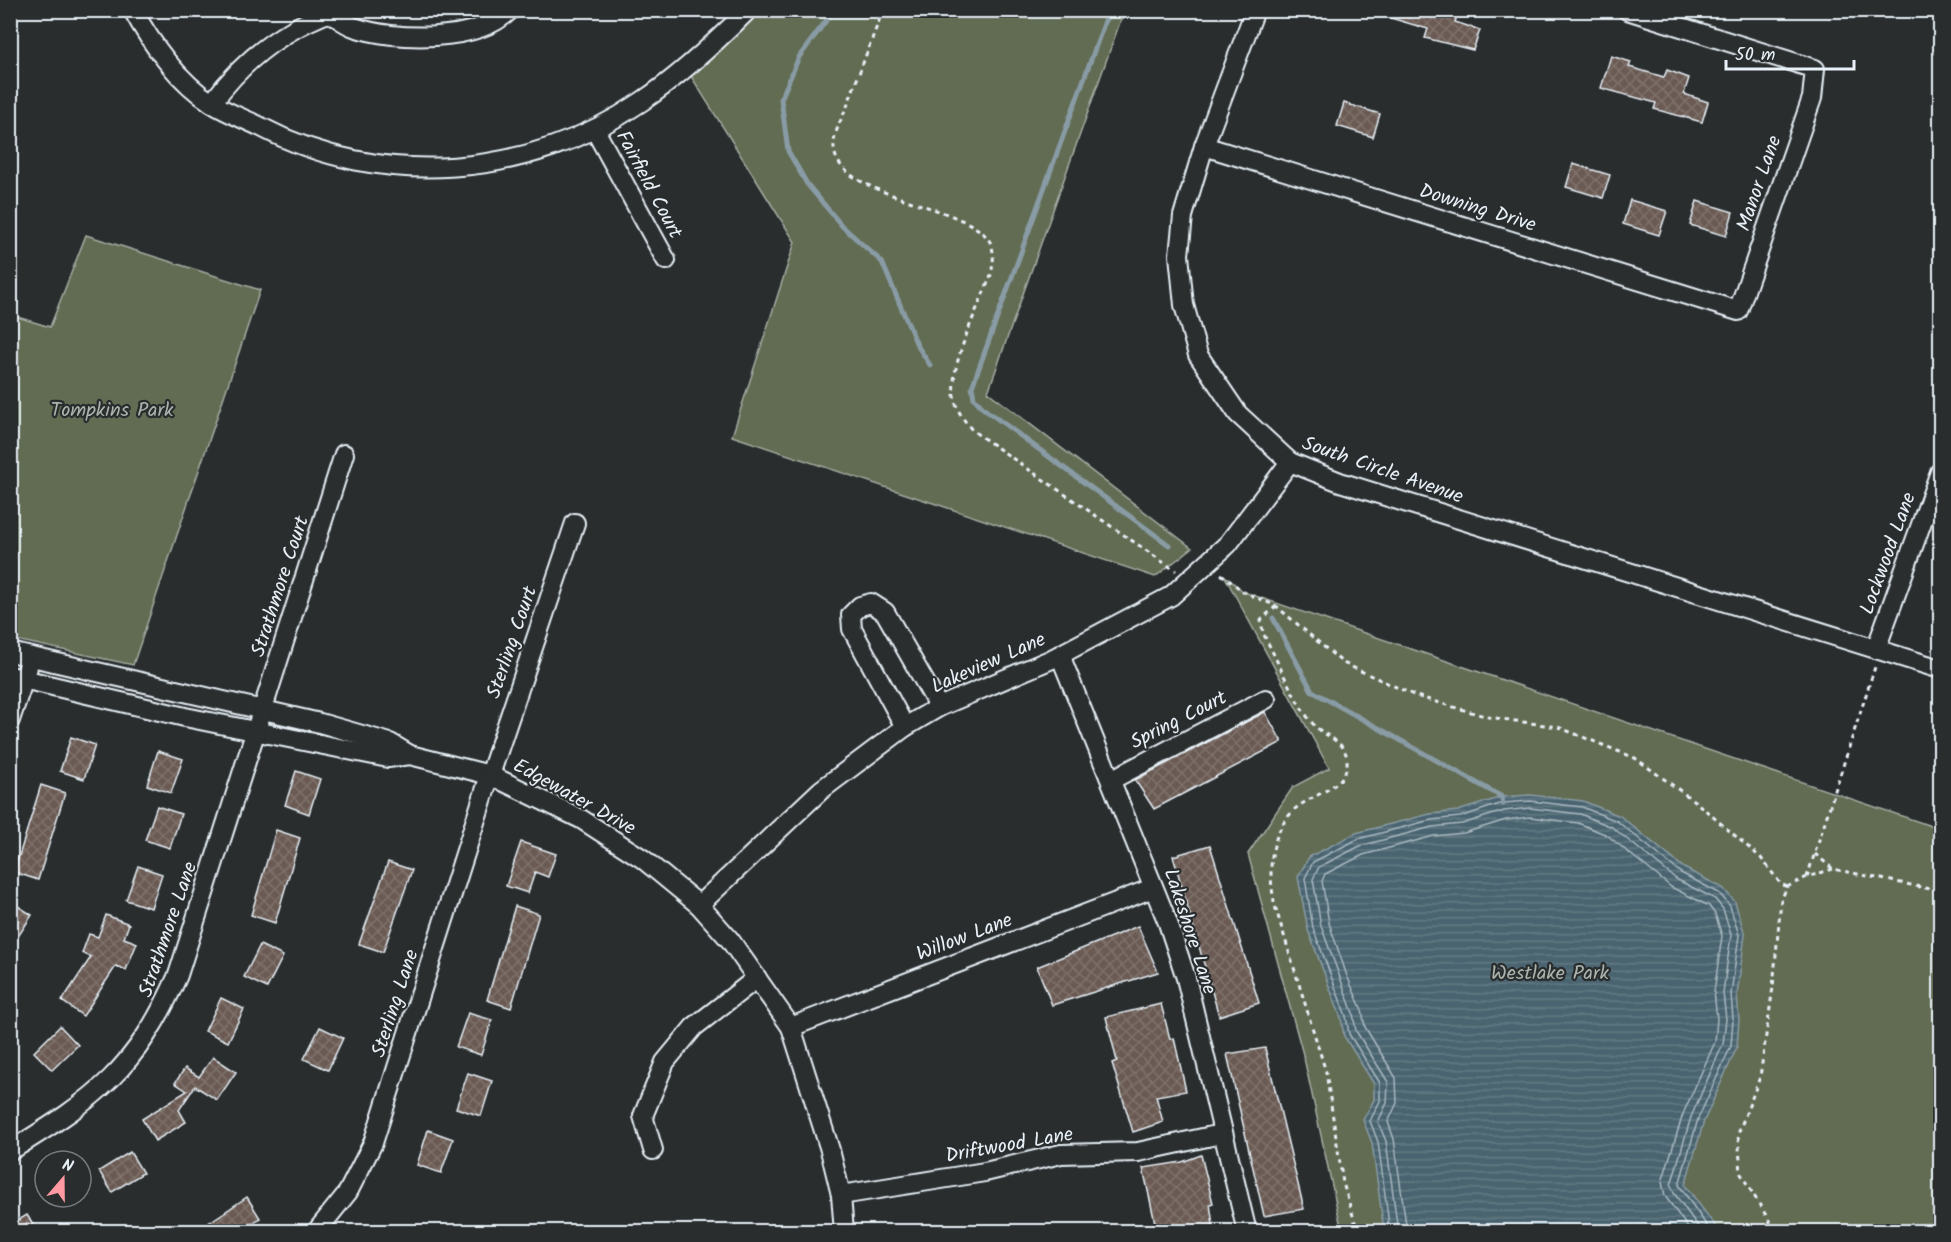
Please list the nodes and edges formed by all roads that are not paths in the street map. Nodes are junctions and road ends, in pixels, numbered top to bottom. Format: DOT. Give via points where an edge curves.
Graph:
graph roads {
  1 [pos="133,10"];
  2 [pos="510,10"];
  3 [pos="748,10"];
  4 [pos="1256,10"];
  5 [pos="1627,10"];
  6 [pos="333,12"];
  7 [pos="212,103"];
  8 [pos="595,129"];
  9 [pos="1204,146"];
  10 [pos="666,260"];
  11 [pos="1738,311"];
  12 [pos="344,454"];
  13 [pos="1290,462"];
  14 [pos="1941,472"];
  15 [pos="575,524"];
  16 [pos="1878,650"];
  17 [pos="10,652"];
  18 [pos="1060,655"];
  19 [pos="31,657"];
  20 [pos="1941,669"];
  21 [pos="17,677"];
  22 [pos="1266,699"];
  23 [pos="939,707"];
  24 [pos="263,710"];
  25 [pos="10,720"];
  26 [pos="905,727"];
  27 [pos="256,732"];
  28 [pos="411,755"];
  29 [pos="490,775"];
  30 [pos="1111,780"];
  31 [pos="1153,888"];
  32 [pos="699,905"];
  33 [pos="758,978"];
  34 [pos="791,1027"];
  35 [pos="1221,1134"];
  36 [pos="653,1150"];
  37 [pos="10,1151"];
  38 [pos="841,1195"];
  39 [pos="316,1232"];
  40 [pos="844,1232"];
  41 [pos="1246,1232"];
  1 -- 7 [label="street" via="170,63"];
  2 -- 6 [label="street" via="502,18 464,32 435,36 373,32 351,26"];
  3 -- 8 [label="street" via="686,68 641,102"];
  4 -- 9 [label="street, South Circle Avenue"];
  5 -- 11 [label="street, Manor Lane" via="1815,69 1812,98"];
  6 -- 7 [label="street" via="297,27 251,57"];
  7 -- 8 [label="street" via="302,146 346,160 408,169 471,166 523,157"];
  8 -- 10 [label="street, Fairfield Court"];
  9 -- 11 [label="street, Downing Drive"];
  9 -- 13 [label="street, South Circle Avenue" via="1183,216 1179,255 1184,305 1198,355 1224,397 1253,430"];
  12 -- 24 [label="street, Strathmore Court"];
  13 -- 16 [label="street, South Circle Avenue" via="1341,482"];
  13 -- 18 [label="street, Lakeview Lane" via="1250,518 1171,596"];
  14 -- 16 [label="street, Lockwood Lane"];
  15 -- 29 [label="street, Sterling Court"];
  16 -- 20 [label="street, South Circle Avenue"];
  17 -- 19 [label="street, Edgewater Drive"];
  18 -- 23 [label="street, Lakeview Lane"];
  18 -- 30 [label="street, Lakeshore Lane"];
  19 -- 21 [label="street"];
  19 -- 24 [label="street, Edgewater Drive"];
  21 -- 25 [label="street"];
  21 -- 27 [label="street, Edgewater Drive"];
  22 -- 30 [label="street, Spring Court"];
  23 -- 26 [label="street, Lakeview Lane"];
  23 -- 26 [label="street" via="885,612 871,603 860,606 851,615 852,628"];
  24 -- 27 [label="street, Strathmore Court"];
  24 -- 28 [label="street, Edgewater Drive" via="390,743"];
  26 -- 32 [label="street, Lakeview Lane" via="821,790"];
  27 -- 28 [label="street, Edgewater Drive" via="388,758"];
  27 -- 37 [label="street, Strathmore Lane" via="178,975 162,1011 142,1043 108,1083 69,1115"];
  28 -- 29 [label="street, Edgewater Drive"];
  29 -- 32 [label="street, Edgewater Drive" via="581,819 643,859"];
  29 -- 39 [label="street, Sterling Lane" via="373,1143 348,1192"];
  30 -- 31 [label="street, Lakeshore Lane"];
  31 -- 34 [label="street, Willow Lane"];
  31 -- 35 [label="street, Lakeshore Lane" via="1186,978"];
  32 -- 33 [label="street, Edgewater Drive"];
  33 -- 34 [label="street, Edgewater Drive"];
  33 -- 36 [label="street" via="693,1027 664,1062 643,1116"];
  34 -- 38 [label="street, Edgewater Drive"];
  35 -- 38 [label="street, Driftwood Lane" via="1138,1152 1061,1154 985,1172"];
  35 -- 41 [label="street, Lakeshore Lane"];
  38 -- 40 [label="street, Edgewater Drive"];
}
